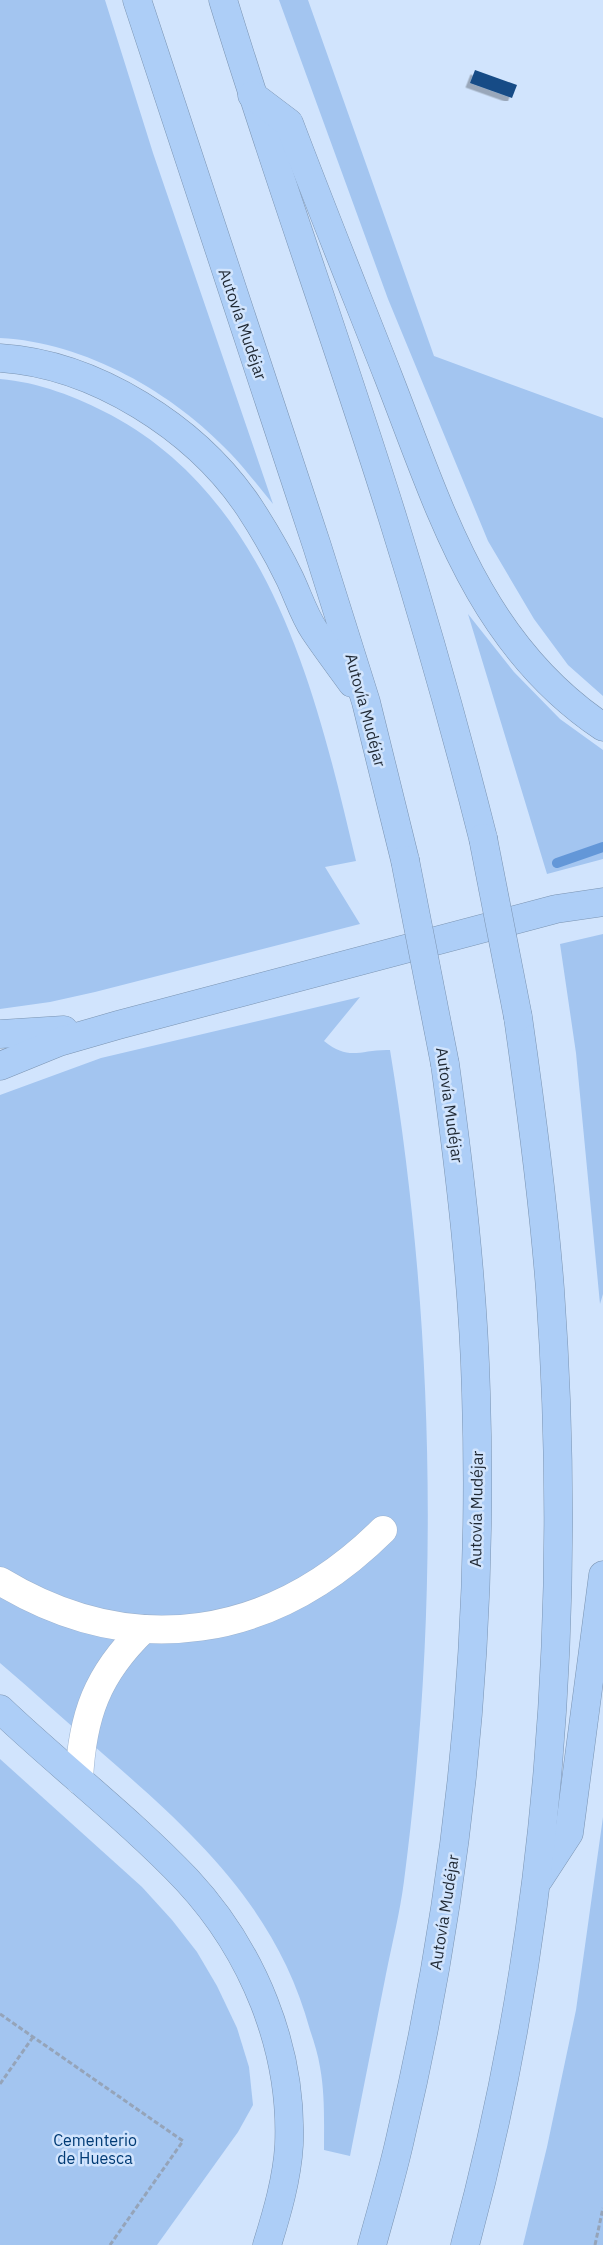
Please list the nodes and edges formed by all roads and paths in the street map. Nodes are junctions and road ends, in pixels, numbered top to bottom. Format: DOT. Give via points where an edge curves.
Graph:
graph roads {
  1 [pos="138,0"];
  2 [pos="223,0"];
  3 [pos="252,95"];
  4 [pos="0,358"];
  5 [pos="366,702"];
  6 [pos="603,727"];
  7 [pos="603,892"];
  8 [pos="603,902"];
  9 [pos="556,909"];
  10 [pos="118,1025"];
  11 [pos="0,1034"];
  12 [pos="0,1066"];
  13 [pos="383,1530"];
  14 [pos="603,1575"];
  15 [pos="0,1581"];
  16 [pos="144,1629"];
  17 [pos="0,1709"];
  18 [pos="78,1780"];
  19 [pos="535,1884"];
  20 [pos="0,2014"];
  21 [pos="33,2037"];
  22 [pos="0,2084"];
  23 [pos="603,2208"];
  24 [pos="110,2245"];
  25 [pos="267,2245"];
  26 [pos="372,2245"];
  27 [pos="465,2245"];
  28 [pos="595,2245"];
  1 -- 5 [label="highway, Autovía Mudéjar" via="318,546"];
  2 -- 3 [label="highway"];
  3 -- 6 [label="highway" via="289,123 448,529 475,584 502,629 525,658 546,681"];
  3 -- 19 [label="highway, bridge" via="393,518 438,668 483,838 518,1017 543,1210 557,1445 554,1682 547,1786"];
  4 -- 5 [label="highway" via="53,368 99,384 142,406 182,434 248,505 285,570 313,629"];
  5 -- 26 [label="highway, Autovía Mudéjar, bridge" via="405,860 445,1064 466,1228 476,1391 476,1539 458,1818 434,1978 401,2136"];
  7 -- 9 [label="highway"];
  8 -- 9 [label="highway"];
  9 -- 10 [label="highway"];
  10 -- 11 [label="highway"];
  10 -- 12 [label="highway" via="59,1042"];
  13 -- 16 [label="lane" via="334,1574 277,1606 214,1625"];
  14 -- 19 [label="highway" via="569,1833"];
  15 -- 16 [label="lane" via="25,1596 85,1619"];
  16 -- 18 [label="lane" via="126,1646 99,1686 83,1731"];
  17 -- 18 [label="highway"];
  18 -- 25 [label="highway" via="188,1882 239,1950 258,1987 285,2072 289,2110 283,2182"];
  19 -- 27 [label="highway" via="506,2073"];
  20 -- 21 [label="path"];
  21 -- 22 [label="path"];
  21 -- 24 [label="path" via="183,2141"];
  23 -- 28 [label="path"];
}
